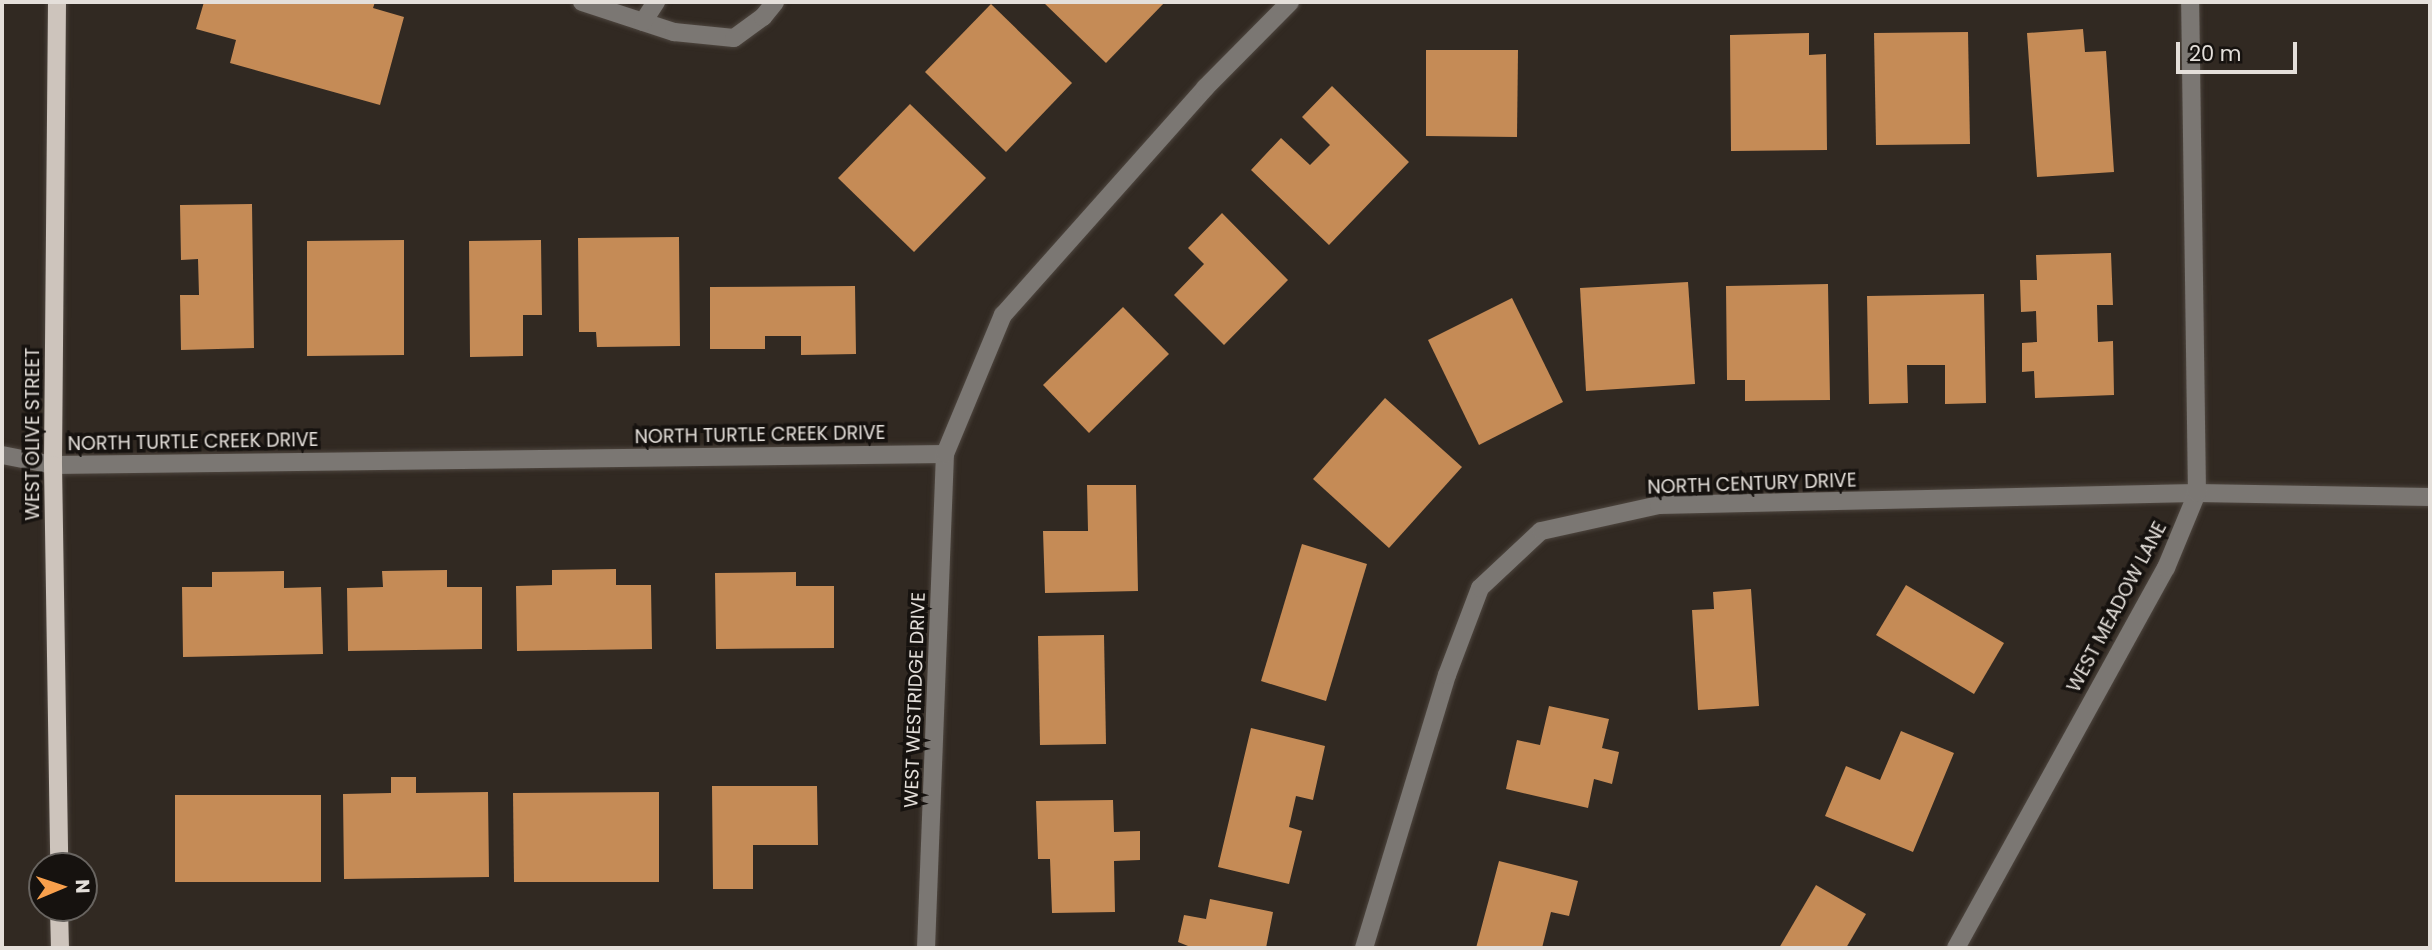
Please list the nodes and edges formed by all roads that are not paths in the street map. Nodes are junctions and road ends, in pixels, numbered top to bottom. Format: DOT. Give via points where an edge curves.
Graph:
graph roads {
  1 [pos="57,2"];
  2 [pos="582,2"];
  3 [pos="656,2"];
  4 [pos="775,2"];
  5 [pos="1290,2"];
  6 [pos="2190,2"];
  7 [pos="643,22"];
  8 [pos="945,454"];
  9 [pos="2,455"];
  10 [pos="53,465"];
  11 [pos="2197,493"];
  12 [pos="2430,497"];
  13 [pos="59,852"];
  14 [pos="60,922"];
  15 [pos="60,948"];
  16 [pos="926,948"];
  17 [pos="1364,948"];
  18 [pos="1956,948"];
  1 -- 10 [label="main road, WEST OLIVE STREET"];
  2 -- 7 [label="street"];
  3 -- 7 [label="street"];
  4 -- 7 [label="street" via="763,18 734,38 674,32"];
  5 -- 8 [label="street" via="1205,88 1003,315"];
  6 -- 11 [label="street, WEST MEADOW LANE"];
  8 -- 10 [label="street, NORTH TURTLE CREEK DRIVE"];
  8 -- 16 [label="street, WEST WESTRIDGE DRIVE"];
  9 -- 10 [label="street, NORTH TURTLE CREEK DRIVE"];
  10 -- 13 [label="main road, WEST OLIVE STREET"];
  11 -- 12 [label="street, NORTH CENTURY DRIVE"];
  11 -- 17 [label="street, NORTH CENTURY DRIVE" via="1659,505 1541,531 1480,588 1447,675"];
  11 -- 18 [label="street, WEST MEADOW LANE" via="2166,568"];
  14 -- 15 [label="main road"];
}
